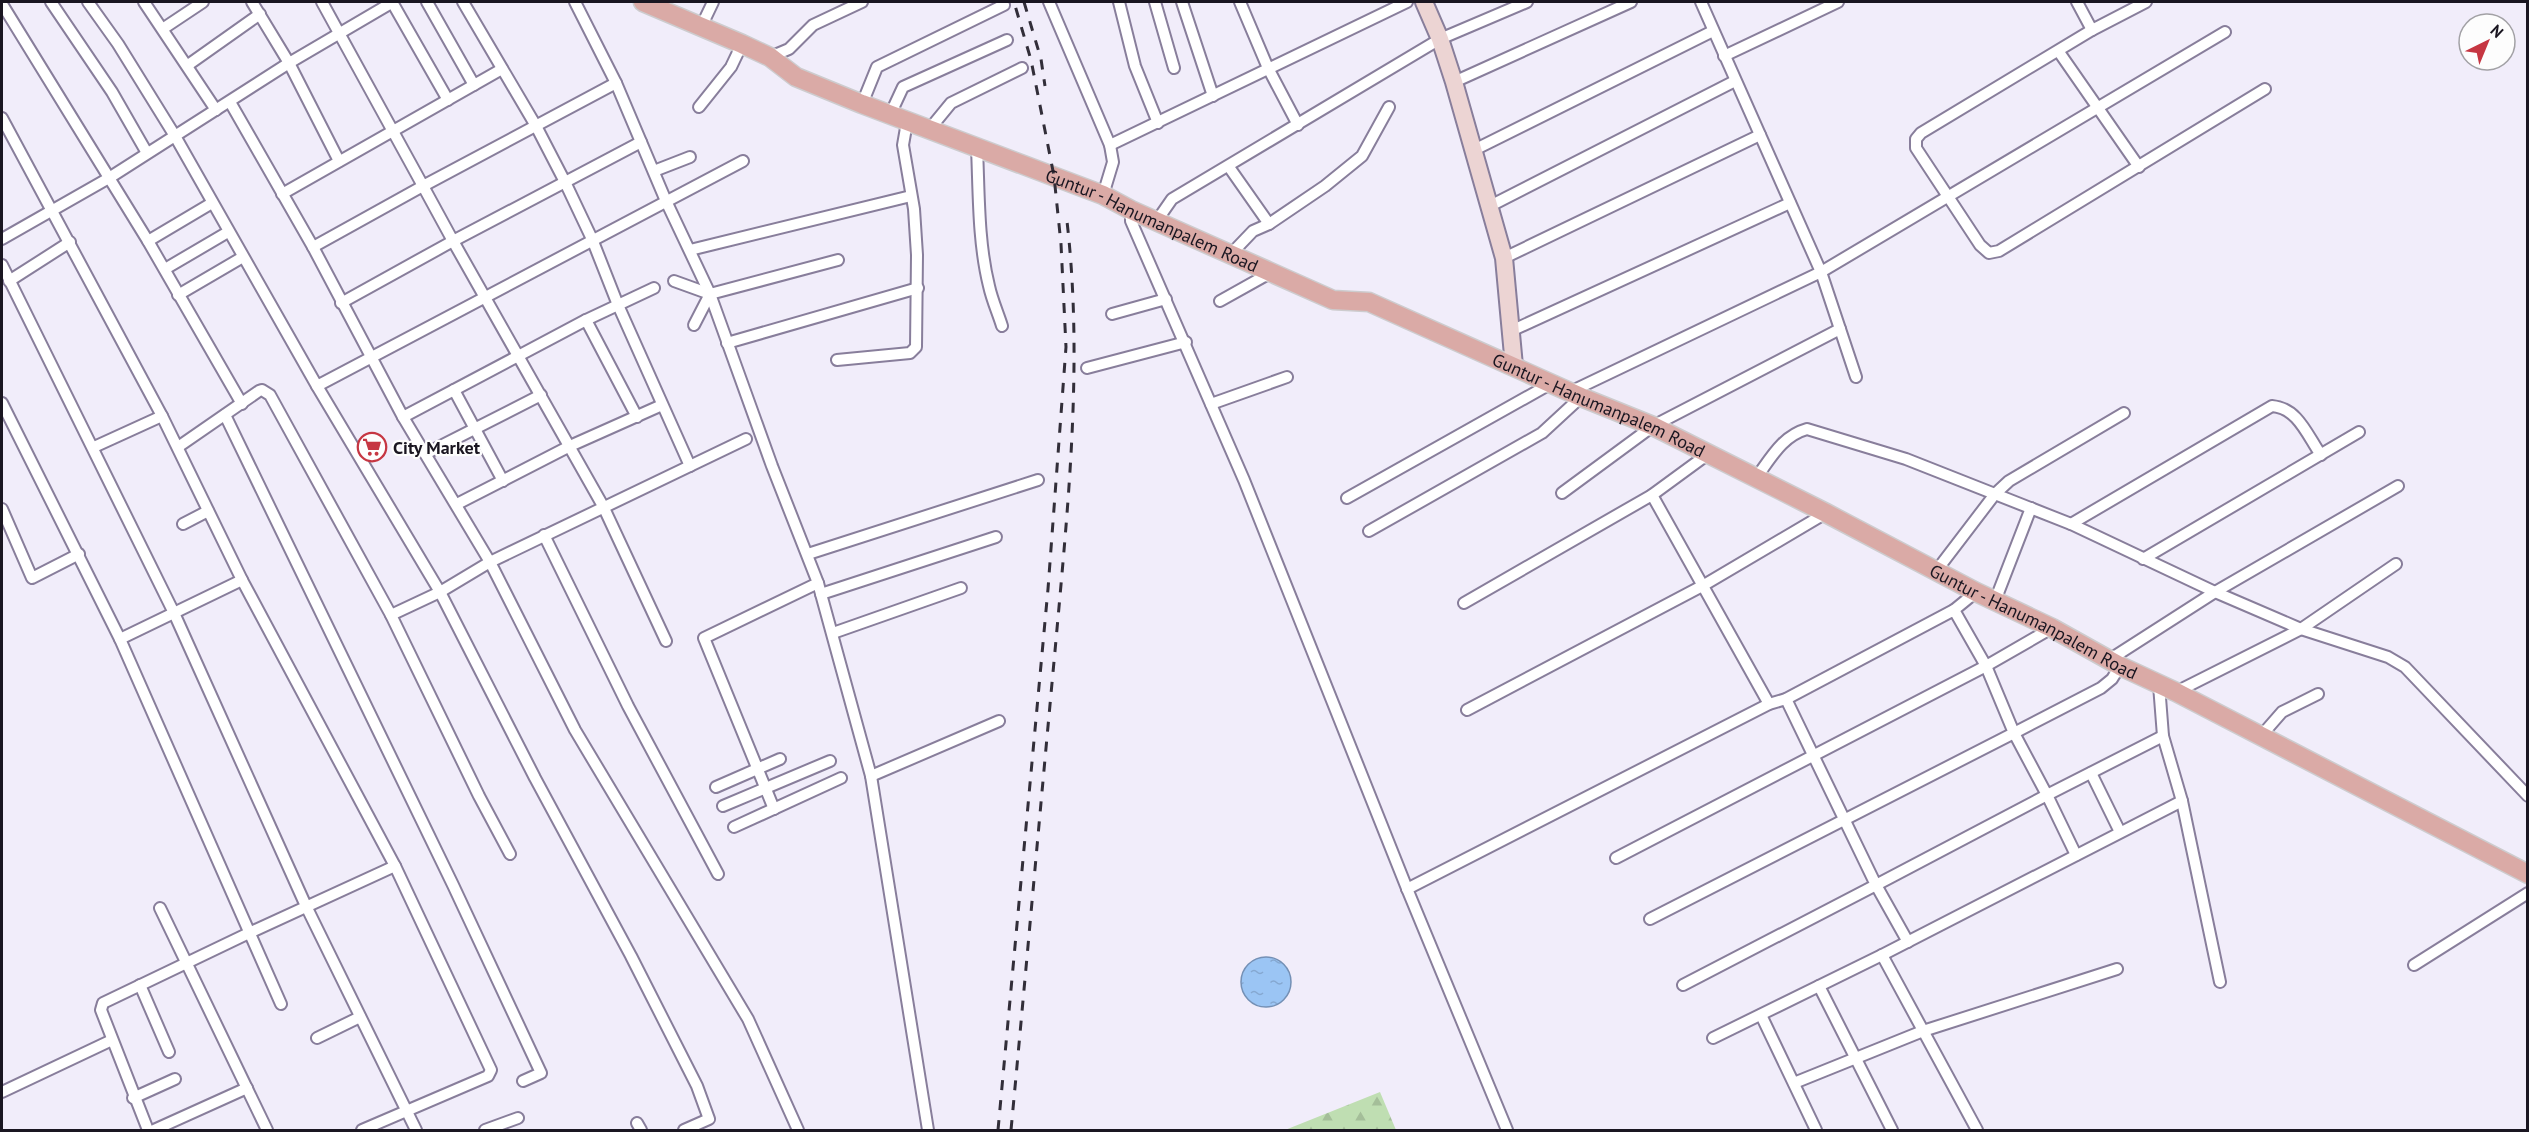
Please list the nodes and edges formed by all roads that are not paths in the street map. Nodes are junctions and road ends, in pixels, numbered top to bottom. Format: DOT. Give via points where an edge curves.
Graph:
graph roads {
  1 [pos="51,2"];
  2 [pos="88,2"];
  3 [pos="144,2"];
  4 [pos="203,2"];
  5 [pos="252,2"];
  6 [pos="322,2"];
  7 [pos="392,2"];
  8 [pos="427,2"];
  9 [pos="463,2"];
  10 [pos="575,2"];
  11 [pos="643,2"];
  12 [pos="713,2"];
  13 [pos="862,2"];
  14 [pos="1003,2"];
  15 [pos="1049,2"];
  16 [pos="1119,2"];
  17 [pos="1155,2"];
  18 [pos="1182,2"];
  19 [pos="1254,2"];
  20 [pos="1407,2"];
  21 [pos="1424,2"];
  22 [pos="1527,2"];
  23 [pos="1631,2"];
  24 [pos="1701,2"];
  25 [pos="1838,2"];
  26 [pos="2077,2"];
  27 [pos="2143,2"];
  28 [pos="2,4"];
  29 [pos="1241,4"];
  30 [pos="260,14"];
  31 [pos="702,25"];
  32 [pos="164,28"];
  33 [pos="2092,30"];
  34 [pos="1713,31"];
  35 [pos="2225,32"];
  36 [pos="339,33"];
  37 [pos="1440,39"];
  38 [pos="1007,40"];
  39 [pos="742,44"];
  40 [pos="2059,52"];
  41 [pos="1724,56"];
  42 [pos="770,57"];
  43 [pos="289,63"];
  44 [pos="188,65"];
  45 [pos="1022,68"];
  46 [pos="1174,68"];
  47 [pos="1268,68"];
  48 [pos="502,69"];
  49 [pos="1735,81"];
  50 [pos="1454,82"];
  51 [pos="616,83"];
  52 [pos="474,85"];
  53 [pos="2265,89"];
  54 [pos="1213,96"];
  55 [pos="448,100"];
  56 [pos="230,102"];
  57 [pos="862,104"];
  58 [pos="699,107"];
  59 [pos="1389,107"];
  60 [pos="2097,108"];
  61 [pos="216,110"];
  62 [pos="2,118"];
  63 [pos="899,118"];
  64 [pos="1158,123"];
  65 [pos="1298,125"];
  66 [pos="536,126"];
  67 [pos="927,130"];
  68 [pos="391,131"];
  69 [pos="1760,135"];
  70 [pos="175,136"];
  71 [pos="641,142"];
  72 [pos="1110,145"];
  73 [pos="978,148"];
  74 [pos="1474,150"];
  75 [pos="147,153"];
  76 [pos="690,158"];
  77 [pos="339,160"];
  78 [pos="743,161"];
  79 [pos="1229,167"];
  80 [pos="2139,167"];
  81 [pos="654,171"];
  82 [pos="109,178"];
  83 [pos="565,182"];
  84 [pos="423,186"];
  85 [pos="282,194"];
  86 [pos="1103,195"];
  87 [pos="911,196"];
  88 [pos="1948,197"];
  89 [pos="666,201"];
  90 [pos="212,203"];
  91 [pos="1790,203"];
  92 [pos="1490,206"];
  93 [pos="53,210"];
  94 [pos="1131,210"];
  95 [pos="1156,222"];
  96 [pos="1269,224"];
  97 [pos="228,232"];
  98 [pos="2,237"];
  99 [pos="592,239"];
  100 [pos="148,241"];
  101 [pos="453,241"];
  102 [pos="70,242"];
  103 [pos="313,247"];
  104 [pos="690,250"];
  105 [pos="1231,254"];
  106 [pos="243,257"];
  107 [pos="1504,258"];
  108 [pos="838,260"];
  109 [pos="2,265"];
  110 [pos="165,269"];
  111 [pos="1270,273"];
  112 [pos="1821,273"];
  113 [pos="9,281"];
  114 [pos="674,281"];
  115 [pos="654,288"];
  116 [pos="918,288"];
  117 [pos="710,294"];
  118 [pos="178,295"];
  119 [pos="486,296"];
  120 [pos="1166,299"];
  121 [pos="1220,301"];
  122 [pos="341,303"];
  123 [pos="618,305"];
  124 [pos="1112,314"];
  125 [pos="586,320"];
  126 [pos="694,325"];
  127 [pos="1002,326"];
  128 [pos="1840,329"];
  129 [pos="1511,330"];
  130 [pos="1186,342"];
  131 [pos="727,343"];
  132 [pos="519,355"];
  133 [pos="370,357"];
  134 [pos="837,360"];
  135 [pos="1514,366"];
  136 [pos="1087,368"];
  137 [pos="1857,377"];
  138 [pos="1287,378"];
  139 [pos="1552,383"];
  140 [pos="317,386"];
  141 [pos="454,390"];
  142 [pos="541,395"];
  143 [pos="1575,395"];
  144 [pos="2,403"];
  145 [pos="242,404"];
  146 [pos="1211,404"];
  147 [pos="662,405"];
  148 [pos="2124,413"];
  149 [pos="225,415"];
  150 [pos="162,416"];
  151 [pos="403,417"];
  152 [pos="637,417"];
  153 [pos="1653,426"];
  154 [pos="476,429"];
  155 [pos="2359,432"];
  156 [pos="746,440"];
  157 [pos="570,446"];
  158 [pos="94,447"];
  159 [pos="178,447"];
  160 [pos="427,453"];
  161 [pos="1708,454"];
  162 [pos="2320,455"];
  163 [pos="690,466"];
  164 [pos="1756,478"];
  165 [pos="1038,480"];
  166 [pos="503,482"];
  167 [pos="2398,486"];
  168 [pos="1562,494"];
  169 [pos="1995,494"];
  170 [pos="1652,495"];
  171 [pos="1347,498"];
  172 [pos="457,504"];
  173 [pos="603,506"];
  174 [pos="2031,508"];
  175 [pos="2,509"];
  176 [pos="208,511"];
  177 [pos="1826,513"];
  178 [pos="183,524"];
  179 [pos="2071,524"];
  180 [pos="1369,531"];
  181 [pos="544,535"];
  182 [pos="996,537"];
  183 [pos="79,554"];
  184 [pos="808,554"];
  185 [pos="2144,559"];
  186 [pos="490,562"];
  187 [pos="2396,564"];
  188 [pos="1937,570"];
  189 [pos="242,580"];
  190 [pos="1704,585"];
  191 [pos="961,588"];
  192 [pos="820,589"];
  193 [pos="440,591"];
  194 [pos="1976,592"];
  195 [pos="2215,592"];
  196 [pos="1995,601"];
  197 [pos="1464,603"];
  198 [pos="1954,610"];
  199 [pos="174,613"];
  200 [pos="391,615"];
  201 [pos="2052,628"];
  202 [pos="2301,629"];
  203 [pos="833,633"];
  204 [pos="120,639"];
  205 [pos="666,641"];
  206 [pos="2114,663"];
  207 [pos="1986,666"];
  208 [pos="2168,689"];
  209 [pos="2318,694"];
  210 [pos="1786,699"];
  211 [pos="1769,704"];
  212 [pos="1467,710"];
  213 [pos="999,721"];
  214 [pos="2014,733"];
  215 [pos="2163,736"];
  216 [pos="2261,736"];
  217 [pos="1812,757"];
  218 [pos="780,759"];
  219 [pos="830,761"];
  220 [pos="759,769"];
  221 [pos="2091,773"];
  222 [pos="871,776"];
  223 [pos="841,778"];
  224 [pos="716,787"];
  225 [pos="766,788"];
  226 [pos="2047,795"];
  227 [pos="2528,796"];
  228 [pos="2181,801"];
  229 [pos="723,806"];
  230 [pos="774,809"];
  231 [pos="1844,820"];
  232 [pos="734,827"];
  233 [pos="2120,832"];
  234 [pos="510,854"];
  235 [pos="2076,855"];
  236 [pos="1616,858"];
  237 [pos="395,866"];
  238 [pos="718,874"];
  239 [pos="2528,874"];
  240 [pos="1876,885"];
  241 [pos="1407,889"];
  242 [pos="2528,893"];
  243 [pos="306,906"];
  244 [pos="160,908"];
  245 [pos="1650,919"];
  246 [pos="249,933"];
  247 [pos="1908,942"];
  248 [pos="1882,956"];
  249 [pos="188,963"];
  250 [pos="2414,965"];
  251 [pos="2117,969"];
  252 [pos="2220,982"];
  253 [pos="140,985"];
  254 [pos="1683,985"];
  255 [pos="1819,986"];
  256 [pos="281,1004"];
  257 [pos="1761,1015"];
  258 [pos="360,1017"];
  259 [pos="1923,1031"];
  260 [pos="317,1038"];
  261 [pos="1713,1038"];
  262 [pos="112,1040"];
  263 [pos="169,1052"];
  264 [pos="1856,1059"];
  265 [pos="175,1079"];
  266 [pos="523,1081"];
  267 [pos="1794,1083"];
  268 [pos="247,1088"];
  269 [pos="2,1092"];
  270 [pos="133,1098"];
  271 [pos="408,1111"];
  272 [pos="518,1118"];
  273 [pos="264,1130"];
  274 [pos="148,1131"];
  275 [pos="154,1131"];
  276 [pos="362,1131"];
  277 [pos="416,1131"];
  278 [pos="486,1131"];
  279 [pos="684,1131"];
  280 [pos="798,1131"];
  281 [pos="928,1131"];
  282 [pos="1507,1131"];
  283 [pos="1816,1131"];
  284 [pos="1892,1131"];
  285 [pos="1977,1131"];
  1 -- 75 [label="street" via="112,92"];
  2 -- 70 [label="street"];
  3 -- 32 [label="street"];
  4 -- 32 [label="street"];
  5 -- 30 [label="street"];
  6 -- 36 [label="street"];
  7 -- 36 [label="street"];
  7 -- 55 [label="street"];
  8 -- 52 [label="street"];
  9 -- 48 [label="street"];
  10 -- 51 [label="street"];
  11 -- 31 [label="main road, Guntur - Hanumanpalem Road"];
  12 -- 31 [label="street"];
  13 -- 42 [label="street" via="813,25 789,50"];
  14 -- 57 [label="street" via="1004,5 877,67"];
  15 -- 72 [label="street"];
  16 -- 64 [label="street" via="1135,66"];
  17 -- 46 [label="street"];
  18 -- 54 [label="street"];
  19 -- 29 [label="street"];
  20 -- 47 [label="street"];
  21 -- 37 [label="street"];
  22 -- 37 [label="street"];
  23 -- 50 [label="street"];
  24 -- 34 [label="street"];
  25 -- 41 [label="street"];
  26 -- 33 [label="street"];
  27 -- 33 [label="street"];
  28 -- 82 [label="street"];
  29 -- 47 [label="street"];
  30 -- 43 [label="street"];
  30 -- 44 [label="street"];
  31 -- 39 [label="main road, Guntur - Hanumanpalem Road"];
  32 -- 44 [label="street"];
  33 -- 40 [label="street"];
  34 -- 41 [label="street"];
  34 -- 74 [label="street"];
  35 -- 60 [label="street"];
  36 -- 43 [label="street"];
  36 -- 68 [label="street"];
  37 -- 50 [label="street"];
  37 -- 65 [label="street"];
  38 -- 63 [label="street" via="903,87"];
  39 -- 42 [label="main road, Guntur - Hanumanpalem Road"];
  39 -- 58 [label="street" via="731,67"];
  40 -- 60 [label="street"];
  40 -- 88 [label="street" via="1916,139 1916,148"];
  41 -- 49 [label="street"];
  42 -- 57 [label="main road, Guntur - Hanumanpalem Road" via="796,77"];
  43 -- 56 [label="street"];
  43 -- 77 [label="street"];
  44 -- 61 [label="street"];
  45 -- 67 [label="street" via="951,103"];
  47 -- 54 [label="street"];
  47 -- 65 [label="street"];
  48 -- 52 [label="street"];
  48 -- 66 [label="street"];
  49 -- 69 [label="street"];
  49 -- 92 [label="street"];
  50 -- 74 [label="street"];
  51 -- 66 [label="street"];
  51 -- 71 [label="street"];
  52 -- 55 [label="street"];
  53 -- 80 [label="street"];
  54 -- 64 [label="street"];
  55 -- 68 [label="street"];
  56 -- 61 [label="street"];
  56 -- 85 [label="street"];
  57 -- 63 [label="main road, Guntur - Hanumanpalem Road"];
  59 -- 96 [label="street" via="1362,156"];
  60 -- 80 [label="street"];
  60 -- 88 [label="street"];
  61 -- 70 [label="street"];
  62 -- 93 [label="street"];
  63 -- 67 [label="main road, Guntur - Hanumanpalem Road"];
  63 -- 87 [label="street"];
  64 -- 72 [label="street"];
  65 -- 79 [label="street"];
  66 -- 83 [label="street"];
  66 -- 84 [label="street"];
  67 -- 73 [label="main road, Guntur - Hanumanpalem Road"];
  68 -- 77 [label="street"];
  68 -- 84 [label="street"];
  69 -- 91 [label="street"];
  69 -- 107 [label="street"];
  70 -- 75 [label="street"];
  70 -- 90 [label="street"];
  71 -- 81 [label="street"];
  71 -- 83 [label="street"];
  72 -- 86 [label="street" via="1113,162"];
  73 -- 86 [label="main road, Guntur - Hanumanpalem Road"];
  73 -- 127 [label="street" via="986,270"];
  74 -- 92 [label="street"];
  75 -- 82 [label="street"];
  76 -- 81 [label="street"];
  77 -- 85 [label="street"];
  78 -- 89 [label="street"];
  79 -- 95 [label="street" via="1172,199"];
  79 -- 96 [label="street"];
  80 -- 88 [label="street" via="1999,251 1989,253"];
  81 -- 89 [label="street"];
  82 -- 93 [label="street"];
  82 -- 100 [label="street"];
  83 -- 99 [label="street"];
  83 -- 101 [label="street"];
  84 -- 101 [label="street"];
  84 -- 103 [label="street"];
  85 -- 103 [label="street"];
  86 -- 94 [label="main road, Guntur - Hanumanpalem Road"];
  87 -- 104 [label="street"];
  87 -- 116 [label="street"];
  88 -- 112 [label="street"];
  89 -- 99 [label="street"];
  89 -- 104 [label="street"];
  90 -- 97 [label="street"];
  90 -- 100 [label="street"];
  91 -- 112 [label="street"];
  91 -- 129 [label="street"];
  92 -- 107 [label="street"];
  93 -- 98 [label="street"];
  93 -- 102 [label="street"];
  94 -- 95 [label="main road, Guntur - Hanumanpalem Road"];
  94 -- 120 [label="street" via="1131,221"];
  95 -- 105 [label="main road, Guntur - Hanumanpalem Road"];
  96 -- 105 [label="street" via="1253,231"];
  97 -- 106 [label="street"];
  97 -- 110 [label="street"];
  99 -- 119 [label="street"];
  99 -- 123 [label="street"];
  100 -- 110 [label="street"];
  101 -- 119 [label="street"];
  101 -- 122 [label="street"];
  102 -- 113 [label="street"];
  102 -- 150 [label="street"];
  103 -- 122 [label="street"];
  104 -- 117 [label="street"];
  105 -- 111 [label="main road, Guntur - Hanumanpalem Road"];
  106 -- 118 [label="street"];
  106 -- 140 [label="street"];
  107 -- 129 [label="street"];
  108 -- 117 [label="street"];
  109 -- 113 [label="street"];
  110 -- 118 [label="street"];
  111 -- 121 [label="street"];
  111 -- 135 [label="main road, Guntur - Hanumanpalem Road" via="1333,300 1369,302"];
  112 -- 128 [label="street"];
  112 -- 143 [label="street"];
  113 -- 158 [label="street"];
  114 -- 117 [label="street"];
  115 -- 123 [label="street"];
  116 -- 131 [label="street"];
  116 -- 134 [label="street" via="917,344 913,352"];
  117 -- 126 [label="street"];
  117 -- 131 [label="street"];
  118 -- 145 [label="street"];
  119 -- 132 [label="street"];
  119 -- 133 [label="street"];
  120 -- 124 [label="street"];
  120 -- 130 [label="street"];
  122 -- 133 [label="street"];
  123 -- 125 [label="street"];
  123 -- 147 [label="street"];
  125 -- 132 [label="street"];
  125 -- 152 [label="street"];
  128 -- 137 [label="street"];
  128 -- 153 [label="street"];
  129 -- 135 [label="street"];
  130 -- 136 [label="street"];
  130 -- 146 [label="street"];
  131 -- 184 [label="street"];
  132 -- 141 [label="street"];
  132 -- 142 [label="street"];
  133 -- 140 [label="street"];
  133 -- 151 [label="street"];
  135 -- 139 [label="main road, Guntur - Hanumanpalem Road"];
  138 -- 146 [label="street"];
  139 -- 143 [label="main road, Guntur - Hanumanpalem Road"];
  139 -- 171 [label="street"];
  140 -- 193 [label="street"];
  141 -- 151 [label="street"];
  141 -- 154 [label="street"];
  142 -- 154 [label="street"];
  142 -- 157 [label="street"];
  143 -- 153 [label="main road, Guntur - Hanumanpalem Road"];
  143 -- 180 [label="street" via="1556,423 1542,433"];
  144 -- 183 [label="street"];
  145 -- 149 [label="street"];
  145 -- 200 [label="street" via="262,390 274,401"];
  146 -- 241 [label="street"];
  147 -- 152 [label="street"];
  147 -- 163 [label="street"];
  148 -- 169 [label="street" via="2024,470"];
  149 -- 159 [label="street"];
  149 -- 266 [label="street" via="541,1072"];
  150 -- 158 [label="street"];
  150 -- 159 [label="street"];
  151 -- 160 [label="street"];
  152 -- 157 [label="street"];
  153 -- 161 [label="main road, Guntur - Hanumanpalem Road"];
  153 -- 168 [label="street"];
  154 -- 160 [label="street"];
  154 -- 166 [label="street"];
  155 -- 162 [label="street"];
  156 -- 163 [label="street"];
  157 -- 166 [label="street"];
  157 -- 173 [label="street"];
  158 -- 199 [label="street"];
  159 -- 176 [label="street"];
  160 -- 172 [label="street"];
  161 -- 164 [label="main road, Guntur - Hanumanpalem Road"];
  161 -- 170 [label="street"];
  162 -- 179 [label="street" via="2294,414 2272,406"];
  162 -- 185 [label="street"];
  163 -- 173 [label="street"];
  164 -- 169 [label="street" via="1793,432 1807,429 1906,459"];
  164 -- 177 [label="main road, Guntur - Hanumanpalem Road"];
  165 -- 184 [label="street"];
  166 -- 172 [label="street"];
  167 -- 195 [label="street"];
  169 -- 174 [label="street"];
  169 -- 188 [label="street"];
  170 -- 190 [label="street"];
  170 -- 197 [label="street"];
  172 -- 186 [label="street"];
  173 -- 181 [label="street"];
  173 -- 205 [label="street"];
  174 -- 179 [label="street"];
  174 -- 196 [label="street"];
  175 -- 183 [label="street" via="32,578"];
  176 -- 178 [label="street"];
  176 -- 189 [label="street"];
  177 -- 188 [label="main road, Guntur - Hanumanpalem Road"];
  177 -- 190 [label="street"];
  179 -- 185 [label="street"];
  181 -- 186 [label="street"];
  181 -- 238 [label="street" via="628,706"];
  182 -- 192 [label="street"];
  183 -- 204 [label="street"];
  184 -- 192 [label="street"];
  185 -- 195 [label="street"];
  186 -- 193 [label="street"];
  186 -- 280 [label="street" via="575,730 748,1020"];
  187 -- 202 [label="street"];
  188 -- 194 [label="main road, Guntur - Hanumanpalem Road"];
  189 -- 199 [label="street"];
  189 -- 237 [label="street"];
  190 -- 211 [label="street"];
  190 -- 212 [label="street"];
  191 -- 203 [label="street"];
  192 -- 203 [label="street"];
  192 -- 220 [label="street" via="704,638"];
  193 -- 200 [label="street"];
  193 -- 279 [label="street" via="697,1086 708,1119"];
  194 -- 196 [label="main road, Guntur - Hanumanpalem Road"];
  194 -- 198 [label="street"];
  195 -- 202 [label="street"];
  195 -- 206 [label="street"];
  196 -- 201 [label="main road, Guntur - Hanumanpalem Road"];
  198 -- 207 [label="street"];
  198 -- 210 [label="street"];
  199 -- 204 [label="street"];
  199 -- 243 [label="street"];
  200 -- 234 [label="street"];
  201 -- 206 [label="main road, Guntur - Hanumanpalem Road"];
  201 -- 207 [label="street"];
  202 -- 208 [label="street"];
  202 -- 227 [label="street" via="2388,657 2405,667"];
  203 -- 222 [label="street"];
  204 -- 246 [label="street"];
  206 -- 208 [label="main road, Guntur - Hanumanpalem Road"];
  206 -- 214 [label="street" via="2112,679 2101,688"];
  207 -- 214 [label="street"];
  207 -- 217 [label="street"];
  208 -- 215 [label="street"];
  208 -- 216 [label="main road, Guntur - Hanumanpalem Road"];
  209 -- 216 [label="street" via="2282,712"];
  210 -- 211 [label="street"];
  210 -- 217 [label="street"];
  211 -- 241 [label="street"];
  213 -- 222 [label="street"];
  214 -- 226 [label="street"];
  214 -- 231 [label="street"];
  215 -- 221 [label="street"];
  215 -- 228 [label="street"];
  216 -- 239 [label="main road, Guntur - Hanumanpalem Road"];
  217 -- 231 [label="street"];
  217 -- 236 [label="street"];
  218 -- 220 [label="street"];
  219 -- 225 [label="street"];
  220 -- 224 [label="street"];
  220 -- 225 [label="street"];
  221 -- 226 [label="street"];
  221 -- 233 [label="street"];
  222 -- 281 [label="street"];
  223 -- 230 [label="street"];
  225 -- 229 [label="street"];
  225 -- 230 [label="street"];
  226 -- 235 [label="street"];
  226 -- 240 [label="street"];
  228 -- 233 [label="street"];
  228 -- 252 [label="street"];
  230 -- 232 [label="street"];
  231 -- 240 [label="street"];
  231 -- 245 [label="street"];
  233 -- 235 [label="street"];
  235 -- 247 [label="street"];
  237 -- 243 [label="street"];
  237 -- 271 [label="street" via="491,1072"];
  240 -- 247 [label="street"];
  240 -- 254 [label="street"];
  241 -- 282 [label="street"];
  242 -- 250 [label="street"];
  243 -- 246 [label="street"];
  243 -- 258 [label="street"];
  244 -- 249 [label="street"];
  246 -- 249 [label="street"];
  246 -- 256 [label="street"];
  247 -- 248 [label="street"];
  248 -- 255 [label="street"];
  248 -- 259 [label="street"];
  249 -- 253 [label="street"];
  249 -- 268 [label="street"];
  251 -- 259 [label="street"];
  253 -- 262 [label="street" via="101,1006"];
  253 -- 263 [label="street"];
  255 -- 257 [label="street"];
  255 -- 264 [label="street"];
  257 -- 261 [label="street"];
  257 -- 267 [label="street"];
  258 -- 260 [label="street"];
  258 -- 271 [label="street"];
  259 -- 264 [label="street"];
  259 -- 285 [label="street"];
  262 -- 269 [label="street"];
  262 -- 270 [label="street"];
  264 -- 267 [label="street"];
  264 -- 284 [label="street"];
  265 -- 270 [label="street"];
  267 -- 283 [label="street"];
  268 -- 273 [label="street"];
  268 -- 275 [label="street"];
  270 -- 274 [label="street"];
  271 -- 276 [label="street"];
  271 -- 277 [label="street"];
  272 -- 278 [label="street"];
}
